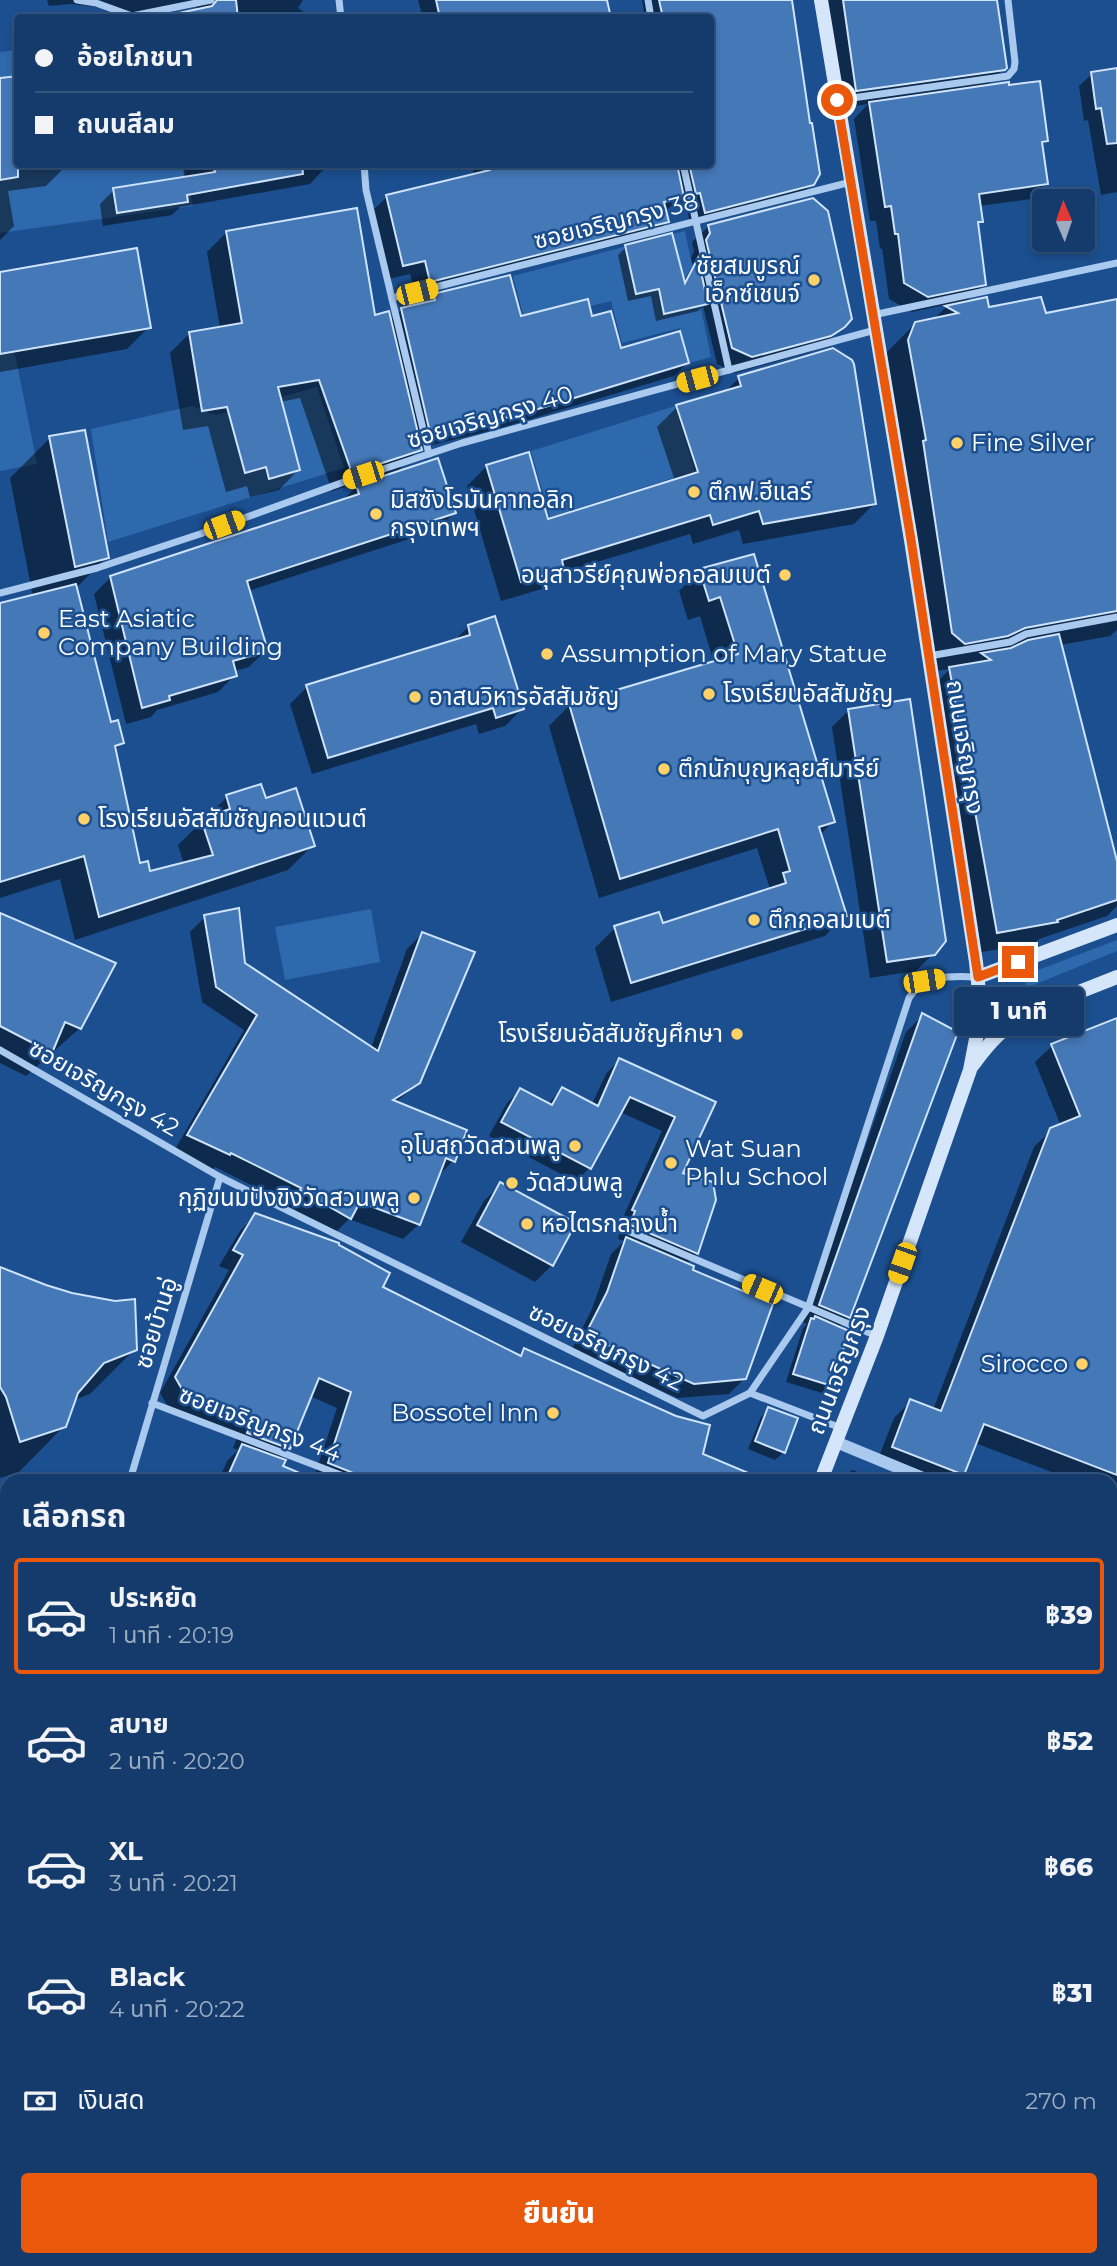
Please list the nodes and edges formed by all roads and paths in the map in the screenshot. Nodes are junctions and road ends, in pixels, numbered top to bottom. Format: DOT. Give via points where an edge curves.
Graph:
graph roads {
  1 [pos="76,0"];
  2 [pos="211,0"];
  3 [pos="821,0"];
  4 [pos="1009,4"];
  5 [pos="126,14"];
  6 [pos="142,14"];
  7 [pos="837,100"];
  8 [pos="363,168"];
  9 [pos="684,168"];
  10 [pos="851,182"];
  11 [pos="695,220"];
  12 [pos="1117,263"];
  13 [pos="392,298"];
  14 [pos="874,322"];
  15 [pos="729,370"];
  16 [pos="429,454"];
  17 [pos="0,593"];
  18 [pos="1117,617"];
  19 [pos="928,656"];
  20 [pos="1117,925"];
  21 [pos="978,977"];
  22 [pos="1117,977"];
  23 [pos="981,1013"];
  24 [pos="1006,1028"];
  25 [pos="0,1050"];
  26 [pos="970,1070"];
  27 [pos="220,1177"];
  28 [pos="626,1230"];
  29 [pos="808,1308"];
  30 [pos="877,1336"];
  31 [pos="750,1393"];
  32 [pos="152,1403"];
  33 [pos="841,1428"];
  34 [pos="836,1443"];
  35 [pos="132,1474"];
  36 [pos="338,1474"];
  37 [pos="823,1474"];
  38 [pos="913,1474"];
  1 -- 5 [label="street"];
  2 -- 6 [label="street"];
  3 -- 7 [label="main road, ถนนเจริญกรุง"];
  4 -- 7 [label="street" via="1015,62 1008,76"];
  7 -- 10 [label="main road, ถนนเจริญกรุง"];
  8 -- 13 [label="street"];
  9 -- 11 [label="street"];
  10 -- 11 [label="street, ซอยเจริญกรุง 38"];
  10 -- 14 [label="main road, ถนนเจริญกรุง"];
  11 -- 13 [label="street, ซอยเจริญกรุง 38"];
  11 -- 15 [label="street"];
  12 -- 14 [label="street, ซอยเจริญกรุง 40"];
  13 -- 16 [label="street"];
  14 -- 15 [label="street, ซอยเจริญกรุง 40"];
  14 -- 19 [label="main road, ถนนเจริญกรุง"];
  15 -- 16 [label="street, ซอยเจริญกรุง 40"];
  16 -- 17 [label="street, ซอยเจริญกรุง 40" via="97,568"];
  18 -- 19 [label="street"];
  19 -- 21 [label="main road, ถนนเจริญกรุง"];
  20 -- 21 [label="main road"];
  21 -- 23 [label="main road, ถนนเจริญกรุง"];
  21 -- 29 [label="street, ซอยเจริญกรุง 42" via="924,981 909,998"];
  22 -- 24 [label="main road"];
  23 -- 24 [label="main road" via="986,1021"];
  23 -- 26 [label="main road, ถนนเจริญกรุง"];
  24 -- 26 [label="main road"];
  25 -- 27 [label="street, ซอยเจริญกรุง 42"];
  26 -- 30 [label="main road, ถนนเจริญกรุง"];
  27 -- 31 [label="street, ซอยเจริญกรุง 42" via="699,1415"];
  27 -- 32 [label="street, ซอยบ้านอู่"];
  28 -- 29 [label="street"];
  29 -- 30 [label="street"];
  29 -- 31 [label="street, ซอยเจริญกรุง 42"];
  30 -- 33 [label="main road, ถนนเจริญกรุง"];
  31 -- 33 [label="street"];
  32 -- 35 [label="street, ซอยบ้านอู่"];
  32 -- 36 [label="street, ซอยเจริญกรุง 44"];
  33 -- 34 [label="main road, ถนนเจริญกรุง"];
  34 -- 37 [label="main road, ถนนเจริญกรุง"];
  34 -- 38 [label="street"];
}
